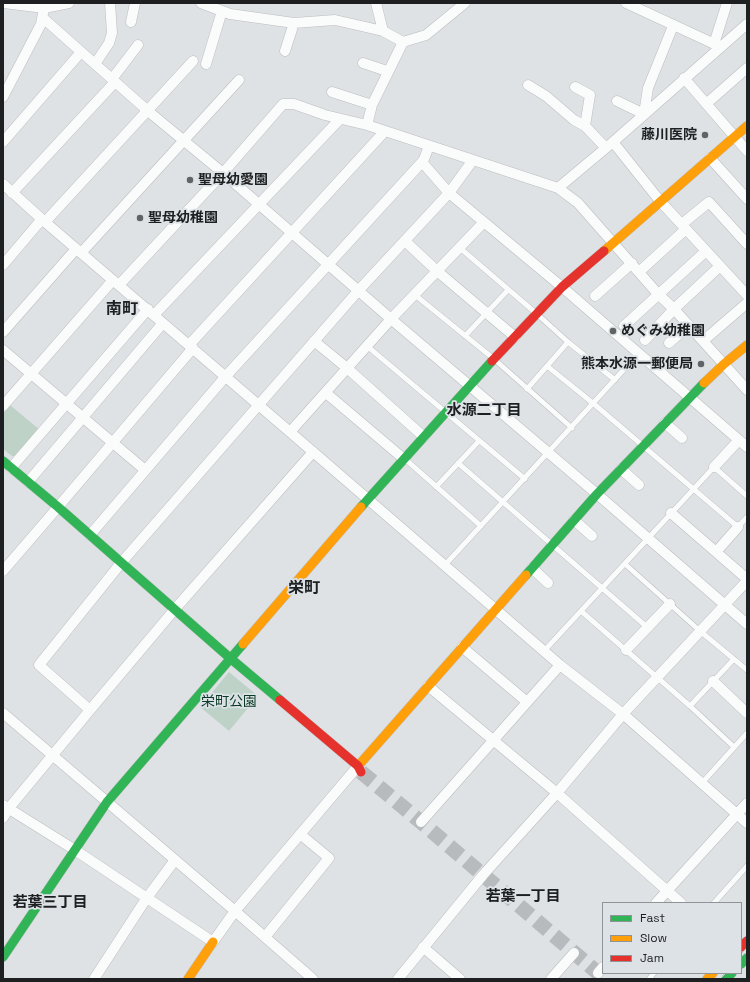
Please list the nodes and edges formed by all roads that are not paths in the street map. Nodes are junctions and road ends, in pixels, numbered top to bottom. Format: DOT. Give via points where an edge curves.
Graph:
graph roads {
  1 [pos="4,3"];
  2 [pos="69,3"];
  3 [pos="110,3"];
  4 [pos="135,3"];
  5 [pos="201,3"];
  6 [pos="376,3"];
  7 [pos="465,3"];
  8 [pos="626,3"];
  9 [pos="726,3"];
  10 [pos="222,11"];
  11 [pos="44,13"];
  12 [pos="131,22"];
  13 [pos="294,23"];
  14 [pos="747,24"];
  15 [pos="673,26"];
  16 [pos="383,31"];
  17 [pos="403,42"];
  18 [pos="138,46"];
  19 [pos="717,46"];
  20 [pos="285,51"];
  21 [pos="81,52"];
  22 [pos="193,61"];
  23 [pos="363,63"];
  24 [pos="95,64"];
  25 [pos="206,64"];
  26 [pos="747,68"];
  27 [pos="387,71"];
  28 [pos="684,78"];
  29 [pos="114,80"];
  30 [pos="239,80"];
  31 [pos="528,85"];
  32 [pos="575,87"];
  33 [pos="332,92"];
  34 [pos="3,97"];
  35 [pos="617,101"];
  36 [pos="706,104"];
  37 [pos="372,105"];
  38 [pos="148,111"];
  39 [pos="644,114"];
  40 [pos="340,119"];
  41 [pos="367,125"];
  42 [pos="584,126"];
  43 [pos="747,126"];
  44 [pos="385,131"];
  45 [pos="734,137"];
  46 [pos="184,140"];
  47 [pos="3,142"];
  48 [pos="609,145"];
  49 [pos="429,146"];
  50 [pos="747,151"];
  51 [pos="710,158"];
  52 [pos="473,160"];
  53 [pos="422,162"];
  54 [pos="223,173"];
  55 [pos="558,188"];
  56 [pos="7,191"];
  57 [pos="449,193"];
  58 [pos="747,199"];
  59 [pos="660,202"];
  60 [pos="259,204"];
  61 [pos="43,221"];
  62 [pos="484,222"];
  63 [pos="684,226"];
  64 [pos="292,233"];
  65 [pos="405,241"];
  66 [pos="614,243"];
  67 [pos="747,244"];
  68 [pos="460,248"];
  69 [pos="79,251"];
  70 [pos="706,251"];
  71 [pos="632,263"];
  72 [pos="3,265"];
  73 [pos="329,265"];
  74 [pos="720,266"];
  75 [pos="640,271"];
  76 [pos="437,272"];
  77 [pos="116,282"];
  78 [pos="562,287"];
  79 [pos="508,290"];
  80 [pos="358,291"];
  81 [pos="658,294"];
  82 [pos="415,295"];
  83 [pos="595,296"];
  84 [pos="747,296"];
  85 [pos="747,303"];
  86 [pos="674,309"];
  87 [pos="151,312"];
  88 [pos="486,313"];
  89 [pos="537,314"];
  90 [pos="391,319"];
  91 [pos="163,323"];
  92 [pos="689,325"];
  93 [pos="624,326"];
  94 [pos="3,332"];
  95 [pos="465,336"];
  96 [pos="515,337"];
  97 [pos="645,340"];
  98 [pos="314,341"];
  99 [pos="703,341"];
  100 [pos="568,342"];
  101 [pos="669,343"];
  102 [pos="747,344"];
  103 [pos="367,346"];
  104 [pos="191,347"];
  105 [pos="3,350"];
  106 [pos="639,353"];
  107 [pos="494,359"];
  108 [pos="724,364"];
  109 [pos="547,366"];
  110 [pos="347,368"];
  111 [pos="31,374"];
  112 [pos="226,376"];
  113 [pos="615,380"];
  114 [pos="469,385"];
  115 [pos="527,389"];
  116 [pos="747,390"];
  117 [pos="326,393"];
  118 [pos="690,397"];
  119 [pos="67,404"];
  120 [pos="594,404"];
  121 [pos="259,405"];
  122 [pos="3,406"];
  123 [pos="446,412"];
  124 [pos="83,417"];
  125 [pos="665,423"];
  126 [pos="572,428"];
  127 [pos="290,432"];
  128 [pos="424,436"];
  129 [pos="682,438"];
  130 [pos="739,440"];
  131 [pos="479,441"];
  132 [pos="113,443"];
  133 [pos="643,446"];
  134 [pos="747,447"];
  135 [pos="313,452"];
  136 [pos="548,453"];
  137 [pos="404,459"];
  138 [pos="3,461"];
  139 [pos="458,463"];
  140 [pos="714,467"];
  141 [pos="11,468"];
  142 [pos="621,469"];
  143 [pos="145,470"];
  144 [pos="525,479"];
  145 [pos="28,482"];
  146 [pos="638,486"];
  147 [pos="436,487"];
  148 [pos="693,489"];
  149 [pos="597,494"];
  150 [pos="747,496"];
  151 [pos="368,499"];
  152 [pos="503,502"];
  153 [pos="58,508"];
  154 [pos="672,513"];
  155 [pos="747,517"];
  156 [pos="574,520"];
  157 [pos="481,526"];
  158 [pos="738,527"];
  159 [pos="90,535"];
  160 [pos="592,536"];
  161 [pos="648,539"];
  162 [pos="552,545"];
  163 [pos="716,552"];
  164 [pos="121,563"];
  165 [pos="625,564"];
  166 [pos="444,566"];
  167 [pos="532,568"];
  168 [pos="3,571"];
  169 [pos="747,580"];
  170 [pos="548,583"];
  171 [pos="602,588"];
  172 [pos="670,604"];
  173 [pos="725,605"];
  174 [pos="175,609"];
  175 [pos="495,609"];
  176 [pos="581,612"];
  177 [pos="747,624"];
  178 [pos="647,627"];
  179 [pos="700,631"];
  180 [pos="462,647"];
  181 [pos="626,650"];
  182 [pos="544,651"];
  183 [pos="230,658"];
  184 [pos="734,659"];
  185 [pos="560,665"];
  186 [pos="747,670"];
  187 [pos="657,678"];
  188 [pos="713,682"];
  189 [pos="428,686"];
  190 [pos="527,702"];
  191 [pos="690,706"];
  192 [pos="90,710"];
  193 [pos="747,712"];
  194 [pos="3,713"];
  195 [pos="623,714"];
  196 [pos="747,733"];
  197 [pos="493,741"];
  198 [pos="734,747"];
  199 [pos="53,756"];
  200 [pos="359,769"];
  201 [pos="702,783"];
  202 [pos="557,793"];
  203 [pos="107,802"];
  204 [pos="747,803"];
  205 [pos="6,806"];
  206 [pos="737,814"];
  207 [pos="3,818"];
  208 [pos="421,822"];
  209 [pos="747,823"];
  210 [pos="300,834"];
  211 [pos="75,850"];
  212 [pos="175,860"];
  213 [pos="747,866"];
  214 [pos="667,891"];
  215 [pos="146,899"];
  216 [pos="657,902"];
  217 [pos="680,902"];
  218 [pos="715,902"];
  219 [pos="236,911"];
  220 [pos="265,936"];
  221 [pos="213,942"];
  222 [pos="423,947"];
  223 [pos="574,953"];
  224 [pos="3,958"];
  225 [pos="94,979"];
  226 [pos="188,979"];
  227 [pos="313,979"];
  228 [pos="398,979"];
  229 [pos="460,979"];
  230 [pos="551,979"];
  1 -- 11 [label="street"];
  2 -- 11 [label="street"];
  3 -- 24 [label="street" via="112,33 109,43"];
  4 -- 12 [label="street"];
  5 -- 10 [label="street"];
  6 -- 16 [label="street"];
  7 -- 17 [label="street" via="426,35"];
  8 -- 15 [label="street"];
  9 -- 19 [label="street"];
  10 -- 13 [label="street"];
  10 -- 25 [label="street"];
  11 -- 21 [label="street"];
  11 -- 34 [label="street" via="41,24"];
  13 -- 16 [label="street" via="334,20"];
  13 -- 20 [label="street"];
  14 -- 19 [label="street"];
  15 -- 19 [label="street"];
  15 -- 39 [label="street" via="648,88"];
  16 -- 17 [label="street"];
  17 -- 27 [label="street"];
  18 -- 29 [label="street"];
  19 -- 28 [label="street"];
  21 -- 24 [label="street"];
  21 -- 47 [label="street"];
  22 -- 38 [label="street"];
  23 -- 27 [label="street"];
  24 -- 29 [label="street"];
  26 -- 36 [label="street"];
  27 -- 37 [label="street"];
  28 -- 36 [label="street"];
  28 -- 39 [label="street"];
  29 -- 38 [label="street"];
  29 -- 56 [label="street"];
  30 -- 46 [label="street"];
  31 -- 42 [label="street"];
  32 -- 42 [label="street" via="590,96"];
  33 -- 37 [label="street"];
  35 -- 39 [label="street"];
  36 -- 45 [label="street"];
  37 -- 41 [label="street"];
  38 -- 46 [label="street"];
  38 -- 61 [label="street"];
  39 -- 48 [label="street"];
  40 -- 41 [label="street"];
  40 -- 54 [label="street" via="294,104 283,104"];
  40 -- 60 [label="street"];
  41 -- 44 [label="street"];
  42 -- 48 [label="street"];
  43 -- 45 [label="street"];
  44 -- 49 [label="street"];
  44 -- 64 [label="street"];
  45 -- 50 [label="street"];
  45 -- 51 [label="street"];
  46 -- 54 [label="street"];
  46 -- 69 [label="street"];
  48 -- 55 [label="street"];
  48 -- 59 [label="street"];
  49 -- 52 [label="street"];
  49 -- 53 [label="street"];
  51 -- 58 [label="street"];
  51 -- 59 [label="street"];
  52 -- 55 [label="street"];
  52 -- 57 [label="street"];
  53 -- 57 [label="street"];
  53 -- 73 [label="street"];
  54 -- 60 [label="street"];
  54 -- 77 [label="street"];
  55 -- 66 [label="street" via="578,203"];
  56 -- 61 [label="street"];
  57 -- 62 [label="street"];
  57 -- 65 [label="street"];
  59 -- 63 [label="street"];
  59 -- 66 [label="street"];
  60 -- 64 [label="street"];
  60 -- 87 [label="street"];
  61 -- 69 [label="street"];
  61 -- 72 [label="street"];
  62 -- 68 [label="street"];
  62 -- 78 [label="street"];
  63 -- 67 [label="street" via="709,202"];
  63 -- 70 [label="street"];
  63 -- 75 [label="street"];
  64 -- 73 [label="street"];
  64 -- 104 [label="street"];
  65 -- 76 [label="street"];
  65 -- 80 [label="street"];
  66 -- 71 [label="street"];
  66 -- 78 [label="street"];
  68 -- 76 [label="street"];
  68 -- 79 [label="lane"];
  69 -- 77 [label="street"];
  69 -- 94 [label="street"];
  70 -- 74 [label="street"];
  70 -- 81 [label="street"];
  71 -- 75 [label="street"];
  71 -- 83 [label="street"];
  73 -- 80 [label="street"];
  73 -- 112 [label="street"];
  74 -- 84 [label="street"];
  74 -- 86 [label="street"];
  75 -- 81 [label="street"];
  76 -- 82 [label="street"];
  76 -- 88 [label="street"];
  77 -- 87 [label="street"];
  77 -- 111 [label="street"];
  78 -- 89 [label="street"];
  78 -- 106 [label="street"];
  79 -- 88 [label="lane"];
  79 -- 89 [label="lane"];
  80 -- 90 [label="street"];
  80 -- 98 [label="street"];
  81 -- 86 [label="street"];
  81 -- 93 [label="street"];
  82 -- 90 [label="street"];
  82 -- 95 [label="lane"];
  85 -- 99 [label="street"];
  86 -- 92 [label="street"];
  86 -- 97 [label="street"];
  87 -- 91 [label="street"];
  87 -- 119 [label="street"];
  88 -- 95 [label="lane"];
  88 -- 96 [label="street"];
  89 -- 96 [label="street"];
  89 -- 100 [label="lane"];
  90 -- 103 [label="street"];
  90 -- 114 [label="street"];
  91 -- 104 [label="street"];
  91 -- 124 [label="street"];
  92 -- 99 [label="street"];
  92 -- 101 [label="street"];
  95 -- 107 [label="lane"];
  96 -- 107 [label="street"];
  98 -- 110 [label="street"];
  98 -- 121 [label="street"];
  99 -- 108 [label="street"];
  100 -- 109 [label="lane"];
  100 -- 113 [label="lane"];
  102 -- 108 [label="street"];
  103 -- 110 [label="street"];
  103 -- 123 [label="lane"];
  104 -- 112 [label="street"];
  104 -- 132 [label="street"];
  105 -- 111 [label="street"];
  106 -- 113 [label="lane"];
  106 -- 118 [label="street"];
  107 -- 114 [label="street"];
  107 -- 115 [label="lane"];
  108 -- 116 [label="street"];
  108 -- 118 [label="street"];
  109 -- 115 [label="lane"];
  109 -- 120 [label="lane"];
  110 -- 117 [label="street"];
  110 -- 128 [label="street"];
  111 -- 119 [label="street"];
  111 -- 122 [label="street"];
  112 -- 121 [label="street"];
  112 -- 143 [label="street"];
  113 -- 120 [label="lane"];
  114 -- 123 [label="street"];
  114 -- 136 [label="street"];
  115 -- 126 [label="lane"];
  117 -- 127 [label="street"];
  117 -- 137 [label="street"];
  118 -- 125 [label="street"];
  118 -- 130 [label="street"];
  119 -- 124 [label="street"];
  119 -- 141 [label="street"];
  120 -- 126 [label="lane"];
  120 -- 133 [label="lane"];
  121 -- 127 [label="street"];
  121 -- 164 [label="street"];
  123 -- 128 [label="street"];
  123 -- 131 [label="lane"];
  124 -- 132 [label="street"];
  124 -- 145 [label="street"];
  125 -- 129 [label="street"];
  125 -- 133 [label="street"];
  126 -- 136 [label="lane"];
  127 -- 135 [label="street"];
  128 -- 137 [label="street"];
  130 -- 134 [label="street"];
  130 -- 140 [label="street"];
  131 -- 139 [label="lane"];
  131 -- 144 [label="lane"];
  132 -- 143 [label="street"];
  132 -- 153 [label="street"];
  133 -- 142 [label="street"];
  133 -- 148 [label="lane"];
  135 -- 151 [label="street"];
  135 -- 174 [label="street"];
  136 -- 144 [label="lane"];
  136 -- 149 [label="street"];
  137 -- 147 [label="lane"];
  137 -- 151 [label="street"];
  138 -- 141 [label="street"];
  139 -- 147 [label="lane"];
  139 -- 152 [label="lane"];
  140 -- 148 [label="lane"];
  140 -- 150 [label="lane"];
  141 -- 145 [label="street"];
  142 -- 146 [label="street"];
  142 -- 149 [label="street"];
  143 -- 159 [label="street"];
  144 -- 152 [label="lane"];
  145 -- 153 [label="street"];
  147 -- 157 [label="lane"];
  148 -- 154 [label="lane"];
  148 -- 158 [label="lane"];
  149 -- 156 [label="street"];
  149 -- 161 [label="street"];
  151 -- 166 [label="street"];
  151 -- 183 [label="street"];
  152 -- 157 [label="lane"];
  152 -- 162 [label="lane"];
  153 -- 159 [label="street"];
  153 -- 168 [label="street"];
  154 -- 161 [label="lane"];
  154 -- 163 [label="street"];
  155 -- 158 [label="lane"];
  156 -- 160 [label="street"];
  156 -- 162 [label="street"];
  157 -- 166 [label="lane"];
  158 -- 163 [label="street"];
  159 -- 164 [label="street"];
  161 -- 165 [label="lane"];
  161 -- 173 [label="street"];
  162 -- 167 [label="street"];
  162 -- 171 [label="lane"];
  163 -- 169 [label="street"];
  164 -- 174 [label="street"];
  164 -- 192 [label="street" via="39,665"];
  165 -- 171 [label="lane"];
  165 -- 172 [label="lane"];
  166 -- 175 [label="street"];
  167 -- 170 [label="street"];
  167 -- 175 [label="street"];
  169 -- 173 [label="street"];
  171 -- 176 [label="lane"];
  171 -- 178 [label="lane"];
  172 -- 178 [label="street"];
  172 -- 179 [label="lane"];
  173 -- 177 [label="street"];
  173 -- 179 [label="street"];
  174 -- 183 [label="street"];
  174 -- 192 [label="street"];
  175 -- 180 [label="street"];
  175 -- 182 [label="street"];
  176 -- 181 [label="lane"];
  176 -- 182 [label="lane"];
  178 -- 181 [label="street"];
  179 -- 184 [label="lane"];
  179 -- 187 [label="street"];
  180 -- 189 [label="street"];
  180 -- 190 [label="street"];
  181 -- 187 [label="lane"];
  182 -- 185 [label="street"];
  183 -- 200 [label="street"];
  183 -- 203 [label="street"];
  184 -- 186 [label="lane"];
  184 -- 188 [label="lane"];
  185 -- 190 [label="street"];
  185 -- 195 [label="street"];
  187 -- 191 [label="lane"];
  187 -- 195 [label="street"];
  188 -- 191 [label="lane"];
  188 -- 193 [label="street"];
  189 -- 197 [label="street"];
  189 -- 200 [label="street"];
  190 -- 197 [label="street"];
  191 -- 198 [label="lane"];
  192 -- 199 [label="street"];
  194 -- 199 [label="street"];
  195 -- 201 [label="street"];
  195 -- 202 [label="street"];
  196 -- 198 [label="lane"];
  197 -- 202 [label="street"];
  197 -- 208 [label="street"];
  198 -- 201 [label="lane"];
  199 -- 203 [label="street"];
  199 -- 205 [label="street"];
  200 -- 210 [label="street"];
  201 -- 206 [label="street"];
  202 -- 214 [label="street"];
  202 -- 222 [label="street"];
  203 -- 211 [label="street"];
  203 -- 212 [label="street"];
  204 -- 206 [label="street"];
  205 -- 207 [label="street"];
  205 -- 211 [label="street"];
  206 -- 209 [label="street"];
  206 -- 214 [label="street"];
  210 -- 219 [label="street"];
  210 -- 220 [label="street" via="329,858"];
  211 -- 215 [label="street"];
  211 -- 224 [label="street"];
  212 -- 215 [label="street"];
  212 -- 219 [label="street"];
  213 -- 218 [label="lane"];
  214 -- 216 [label="street"];
  214 -- 217 [label="street"];
  215 -- 221 [label="street"];
  215 -- 225 [label="street"];
  219 -- 220 [label="street"];
  219 -- 221 [label="street"];
  220 -- 227 [label="street"];
  221 -- 226 [label="street"];
  222 -- 228 [label="street"];
  222 -- 229 [label="street"];
  223 -- 230 [label="street"];
}
